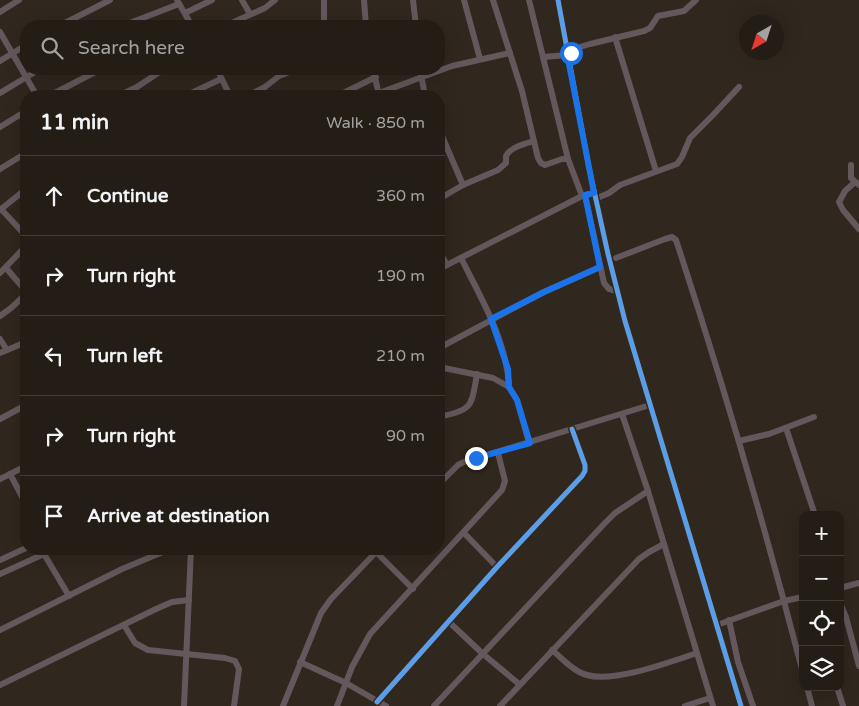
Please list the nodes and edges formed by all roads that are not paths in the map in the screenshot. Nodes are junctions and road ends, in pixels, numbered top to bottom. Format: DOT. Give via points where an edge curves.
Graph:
graph roads {
  1 [pos="19,0"];
  2 [pos="110,0"];
  3 [pos="212,0"];
  4 [pos="242,0"];
  5 [pos="275,0"];
  6 [pos="324,0"];
  7 [pos="364,0"];
  8 [pos="413,0"];
  9 [pos="464,0"];
  10 [pos="493,0"];
  11 [pos="529,0"];
  12 [pos="558,0"];
  13 [pos="696,0"];
  14 [pos="178,2"];
  15 [pos="0,12"];
  16 [pos="185,13"];
  17 [pos="250,14"];
  18 [pos="71,20"];
  19 [pos="136,20"];
  20 [pos="189,20"];
  21 [pos="238,20"];
  22 [pos="324,20"];
  23 [pos="366,20"];
  24 [pos="415,20"];
  25 [pos="0,32"];
  26 [pos="615,37"];
  27 [pos="20,48"];
  28 [pos="510,52"];
  29 [pos="12,53"];
  30 [pos="567,54"];
  31 [pos="543,57"];
  32 [pos="480,59"];
  33 [pos="0,61"];
  34 [pos="20,65"];
  35 [pos="445,69"];
  36 [pos="89,75"];
  37 [pos="154,75"];
  38 [pos="220,75"];
  39 [pos="282,75"];
  40 [pos="424,75"];
  41 [pos="27,76"];
  42 [pos="420,76"];
  43 [pos="376,77"];
  44 [pos="222,79"];
  45 [pos="739,87"];
  46 [pos="34,90"];
  47 [pos="61,90"];
  48 [pos="130,90"];
  49 [pos="199,90"];
  50 [pos="227,90"];
  51 [pos="258,90"];
  52 [pos="349,90"];
  53 [pos="378,90"];
  54 [pos="388,90"];
  55 [pos="424,90"];
  56 [pos="0,93"];
  57 [pos="20,115"];
  58 [pos="0,127"];
  59 [pos="534,141"];
  60 [pos="445,149"];
  61 [pos="20,157"];
  62 [pos="568,159"];
  63 [pos="851,165"];
  64 [pos="0,169"];
  65 [pos="656,171"];
  66 [pos="857,183"];
  67 [pos="463,185"];
  68 [pos="20,194"];
  69 [pos="445,196"];
  70 [pos="583,196"];
  71 [pos="595,196"];
  72 [pos="1,209"];
  73 [pos="859,229"];
  74 [pos="20,230"];
  75 [pos="20,252"];
  76 [pos="461,258"];
  77 [pos="616,258"];
  78 [pos="445,262"];
  79 [pos="447,265"];
  80 [pos="600,267"];
  81 [pos="3,270"];
  82 [pos="20,285"];
  83 [pos="617,291"];
  84 [pos="20,300"];
  85 [pos="0,316"];
  86 [pos="491,319"];
  87 [pos="0,339"];
  88 [pos="20,344"];
  89 [pos="445,345"];
  90 [pos="3,351"];
  91 [pos="445,368"];
  92 [pos="477,374"];
  93 [pos="509,387"];
  94 [pos="650,405"];
  95 [pos="20,408"];
  96 [pos="622,414"];
  97 [pos="445,415"];
  98 [pos="814,417"];
  99 [pos="0,419"];
  100 [pos="786,428"];
  101 [pos="572,430"];
  102 [pos="739,441"];
  103 [pos="530,443"];
  104 [pos="498,452"];
  105 [pos="20,469"];
  106 [pos="10,474"];
  107 [pos="445,478"];
  108 [pos="0,479"];
  109 [pos="648,491"];
  110 [pos="20,493"];
  111 [pos="814,511"];
  112 [pos="464,533"];
  113 [pos="664,544"];
  114 [pos="20,551"];
  115 [pos="445,554"];
  116 [pos="42,555"];
  117 [pos="45,555"];
  118 [pos="156,555"];
  119 [pos="191,555"];
  120 [pos="372,555"];
  121 [pos="381,555"];
  122 [pos="444,555"];
  123 [pos="0,560"];
  124 [pos="498,567"];
  125 [pos="0,574"];
  126 [pos="859,584"];
  127 [pos="844,587"];
  128 [pos="413,589"];
  129 [pos="68,596"];
  130 [pos="799,598"];
  131 [pos="189,600"];
  132 [pos="784,601"];
  133 [pos="844,613"];
  134 [pos="728,620"];
  135 [pos="448,621"];
  136 [pos="124,625"];
  137 [pos="717,625"];
  138 [pos="0,630"];
  139 [pos="552,650"];
  140 [pos="696,653"];
  141 [pos="483,654"];
  142 [pos="187,655"];
  143 [pos="799,658"];
  144 [pos="300,662"];
  145 [pos="859,666"];
  146 [pos="346,683"];
  147 [pos="520,684"];
  148 [pos="0,685"];
  149 [pos="807,691"];
  150 [pos="838,691"];
  151 [pos="710,698"];
  152 [pos="377,702"];
  153 [pos="184,706"];
  154 [pos="234,706"];
  155 [pos="283,706"];
  156 [pos="337,706"];
  157 [pos="386,706"];
  158 [pos="434,706"];
  159 [pos="500,706"];
  160 [pos="684,706"];
  161 [pos="712,706"];
  162 [pos="741,706"];
  163 [pos="753,706"];
  164 [pos="812,706"];
  165 [pos="843,706"];
  1 -- 15 [label="street"];
  2 -- 18 [label="street"];
  3 -- 16 [label="street"];
  4 -- 17 [label="street"];
  5 -- 17 [label="street"];
  6 -- 22 [label="street"];
  7 -- 23 [label="street"];
  8 -- 24 [label="street"];
  9 -- 32 [label="street"];
  10 -- 28 [label="street"];
  11 -- 31 [label="street"];
  12 -- 30 [label="street"];
  13 -- 26 [label="street" via="684,11 658,16 647,30"];
  14 -- 16 [label="street"];
  14 -- 19 [label="street"];
  16 -- 20 [label="street"];
  17 -- 21 [label="street"];
  25 -- 29 [label="street"];
  26 -- 30 [label="street"];
  26 -- 65 [label="street"];
  27 -- 29 [label="street"];
  28 -- 32 [label="street"];
  28 -- 59 [label="street"];
  29 -- 33 [label="street"];
  29 -- 34 [label="street"];
  30 -- 31 [label="street"];
  30 -- 71 [label="street"];
  31 -- 62 [label="street"];
  32 -- 35 [label="street"];
  36 -- 47 [label="street"];
  37 -- 48 [label="street"];
  38 -- 44 [label="street"];
  39 -- 51 [label="street"];
  40 -- 42 [label="street"];
  41 -- 46 [label="street"];
  41 -- 56 [label="street"];
  42 -- 54 [label="street"];
  42 -- 55 [label="street"];
  43 -- 52 [label="street"];
  43 -- 53 [label="street"];
  44 -- 49 [label="street"];
  44 -- 50 [label="street"];
  45 -- 65 [label="street" via="690,138 679,163"];
  57 -- 58 [label="street"];
  59 -- 62 [label="street" via="543,165"];
  59 -- 67 [label="street" via="508,152 503,166"];
  60 -- 67 [label="street"];
  61 -- 64 [label="street"];
  62 -- 70 [label="street"];
  63 -- 66 [label="street" via="851,178"];
  65 -- 71 [label="street" via="620,185 609,193"];
  66 -- 73 [label="street" via="845,191 839,202"];
  67 -- 69 [label="street"];
  68 -- 72 [label="street"];
  70 -- 71 [label="street"];
  70 -- 76 [label="street"];
  70 -- 80 [label="street"];
  71 -- 83 [label="street"];
  72 -- 74 [label="street"];
  75 -- 81 [label="street"];
  76 -- 79 [label="street"];
  76 -- 86 [label="street"];
  77 -- 102 [label="street" via="665,239 676,239"];
  78 -- 79 [label="street"];
  80 -- 83 [label="street" via="605,286"];
  80 -- 86 [label="street"];
  81 -- 82 [label="street"];
  83 -- 94 [label="street"];
  84 -- 85 [label="street"];
  86 -- 89 [label="street"];
  86 -- 93 [label="street" via="508,369"];
  87 -- 90 [label="street"];
  88 -- 90 [label="street"];
  91 -- 92 [label="street"];
  92 -- 93 [label="street"];
  92 -- 97 [label="street" via="474,398 469,407"];
  93 -- 103 [label="street" via="519,405"];
  94 -- 96 [label="street"];
  94 -- 137 [label="street"];
  95 -- 99 [label="street"];
  96 -- 101 [label="street"];
  96 -- 109 [label="street"];
  98 -- 100 [label="street"];
  100 -- 102 [label="street"];
  100 -- 111 [label="street"];
  101 -- 103 [label="street"];
  101 -- 124 [label="street" via="585,465 584,473"];
  102 -- 132 [label="street"];
  103 -- 104 [label="street"];
  104 -- 107 [label="street" via="458,465"];
  104 -- 112 [label="street" via="505,484"];
  105 -- 106 [label="street"];
  106 -- 108 [label="street"];
  106 -- 110 [label="street"];
  109 -- 113 [label="street"];
  109 -- 141 [label="street" via="610,518"];
  112 -- 115 [label="street"];
  112 -- 124 [label="street"];
  113 -- 139 [label="street" via="639,559"];
  113 -- 140 [label="street"];
  114 -- 123 [label="street"];
  116 -- 125 [label="street"];
  117 -- 129 [label="street"];
  118 -- 129 [label="street"];
  119 -- 131 [label="street"];
  120 -- 144 [label="street" via="317,618"];
  121 -- 128 [label="street"];
  122 -- 128 [label="street"];
  124 -- 135 [label="street"];
  126 -- 127 [label="street"];
  128 -- 146 [label="street" via="370,634"];
  129 -- 138 [label="street"];
  130 -- 132 [label="street"];
  131 -- 136 [label="street" via="165,605"];
  131 -- 142 [label="street"];
  132 -- 134 [label="street"];
  132 -- 143 [label="street"];
  133 -- 145 [label="street"];
  134 -- 137 [label="street"];
  134 -- 163 [label="street"];
  135 -- 141 [label="street"];
  135 -- 152 [label="street"];
  136 -- 142 [label="street" via="133,642 146,650"];
  136 -- 148 [label="street"];
  137 -- 162 [label="street"];
  139 -- 140 [label="street" via="582,674 599,677 646,669"];
  139 -- 147 [label="street"];
  140 -- 151 [label="street"];
  141 -- 147 [label="street"];
  141 -- 158 [label="street"];
  142 -- 153 [label="street"];
  142 -- 154 [label="street" via="237,662"];
  144 -- 146 [label="street"];
  144 -- 155 [label="street"];
  146 -- 152 [label="street"];
  146 -- 156 [label="street"];
  147 -- 159 [label="street"];
  149 -- 164 [label="street"];
  150 -- 165 [label="street"];
  151 -- 160 [label="street"];
  151 -- 161 [label="street"];
  152 -- 157 [label="street"];
}
